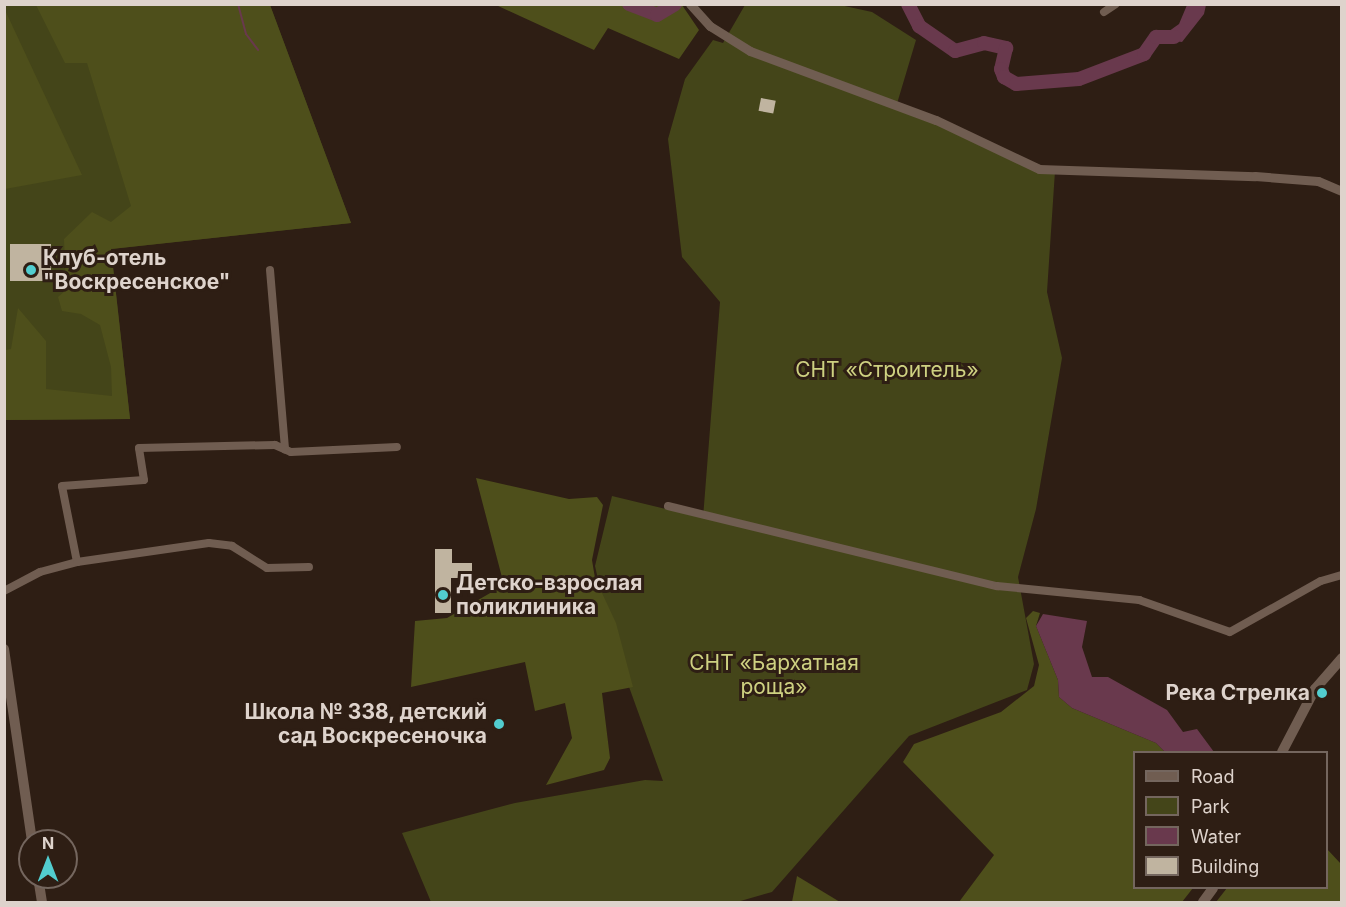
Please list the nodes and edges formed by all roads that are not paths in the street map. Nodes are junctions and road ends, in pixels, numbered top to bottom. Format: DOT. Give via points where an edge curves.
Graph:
graph roads {
  1 [pos="690,4"];
  2 [pos="1116,4"];
  3 [pos="1104,12"];
  4 [pos="1341,191"];
  5 [pos="270,270"];
  6 [pos="398,447"];
  7 [pos="285,450"];
  8 [pos="668,506"];
  9 [pos="77,562"];
  10 [pos="309,567"];
  11 [pos="1341,575"];
  12 [pos="4,591"];
  13 [pos="4,650"];
  14 [pos="1341,658"];
  15 [pos="1283,751"];
  16 [pos="30,829"];
  17 [pos="1212,889"];
  18 [pos="1203,903"];
  1 -- 4 [label="street" via="710,26 750,51 936,120 1039,169 1256,176 1318,181"];
  2 -- 3 [label="street"];
  5 -- 7 [label="street"];
  6 -- 7 [label="street"];
  7 -- 9 [label="street" via="275,445 139,448 144,480 62,486"];
  8 -- 11 [label="street" via="997,586 1139,600 1230,632 1321,581"];
  9 -- 10 [label="street" via="209,543 232,546 267,568"];
  9 -- 12 [label="street" via="40,572"];
  13 -- 16 [label="main road"];
  14 -- 15 [label="main road" via="1315,689"];
  17 -- 18 [label="main road"];
}
